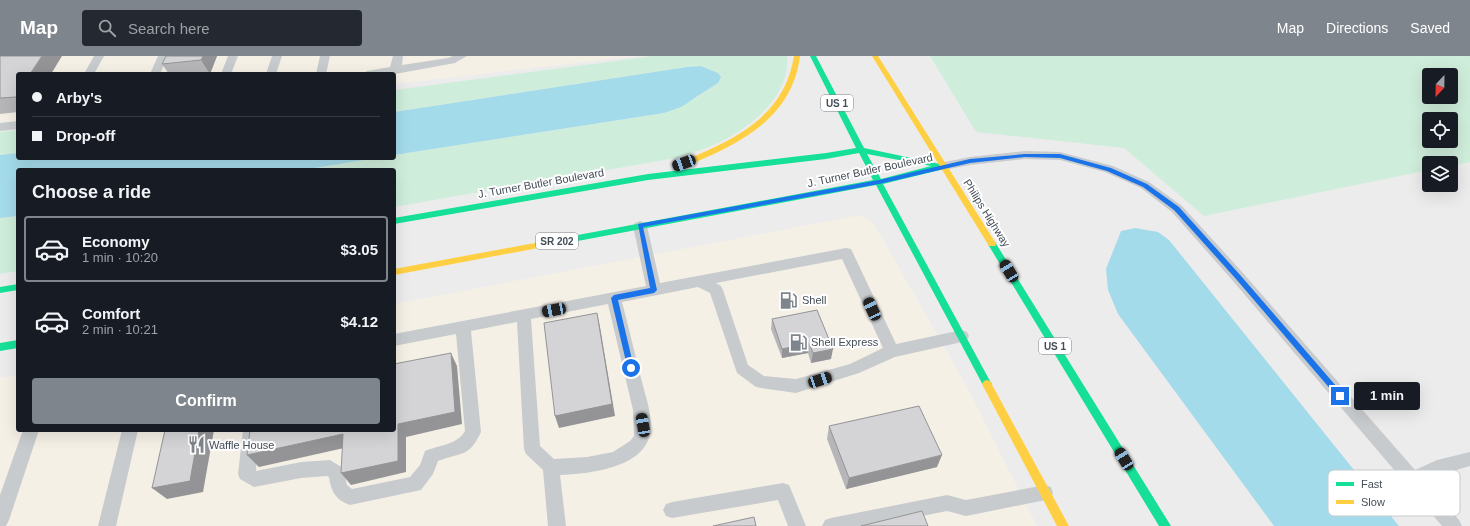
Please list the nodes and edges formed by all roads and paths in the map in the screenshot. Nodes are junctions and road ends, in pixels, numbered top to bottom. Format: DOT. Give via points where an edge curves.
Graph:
graph roads {
  1 [pos="99,56"];
  2 [pos="164,56"];
  3 [pos="233,56"];
  4 [pos="277,56"];
  5 [pos="326,56"];
  6 [pos="398,56"];
  7 [pos="462,56"];
  8 [pos="797,56"];
  9 [pos="814,56"];
  10 [pos="875,56"];
  11 [pos="395,71"];
  12 [pos="90,72"];
  13 [pos="156,72"];
  14 [pos="227,72"];
  15 [pos="272,72"];
  16 [pos="322,72"];
  17 [pos="386,72"];
  18 [pos="16,125"];
  19 [pos="0,127"];
  20 [pos="861,150"];
  21 [pos="944,166"];
  22 [pos="648,177"];
  23 [pos="879,182"];
  24 [pos="396,221"];
  25 [pos="640,226"];
  26 [pos="396,272"];
  27 [pos="701,282"];
  28 [pos="16,287"];
  29 [pos="0,290"];
  30 [pos="654,290"];
  31 [pos="614,298"];
  32 [pos="524,315"];
  33 [pos="463,327"];
  34 [pos="962,336"];
  35 [pos="396,340"];
  36 [pos="16,344"];
  37 [pos="0,347"];
  38 [pos="892,351"];
  39 [pos="30,432"];
  40 [pos="130,432"];
  41 [pos="251,432"];
  42 [pos="1470,458"];
  43 [pos="551,467"];
  44 [pos="1404,470"];
  45 [pos="1432,470"];
  46 [pos="1045,493"];
  47 [pos="672,510"];
  48 [pos="1444,516"];
  49 [pos="0,520"];
  50 [pos="107,526"];
  51 [pos="557,526"];
  52 [pos="797,526"];
  53 [pos="831,526"];
  54 [pos="1063,526"];
  55 [pos="1165,526"];
  56 [pos="1453,526"];
  1 -- 12 [label="lane"];
  2 -- 13 [label="lane"];
  3 -- 14 [label="lane"];
  4 -- 15 [label="lane"];
  5 -- 16 [label="lane"];
  6 -- 11 [label="lane"];
  7 -- 11 [label="lane" via="451,61"];
  8 -- 22 [label="main road" via="796,67 785,94 756,127 708,154"];
  9 -- 20 [label="main road, US 1"];
  10 -- 21 [label="main road, Philips Highway / US 1"];
  11 -- 17 [label="lane"];
  18 -- 19 [label="lane"];
  20 -- 21 [label="main road, J. Turner Butler Boulevard"];
  20 -- 22 [label="main road, J. Turner Butler Boulevard"];
  20 -- 23 [label="main road, US 1"];
  21 -- 23 [label="main road, J. Turner Butler Boulevard / SR 202"];
  21 -- 44 [label="lane" via="1017,156 1060,156 1109,169 1145,185 1182,214"];
  21 -- 55 [label="main road, Philips Highway / US 1"];
  22 -- 24 [label="main road, J. Turner Butler Boulevard"];
  23 -- 25 [label="main road, J. Turner Butler Boulevard / SR 202"];
  23 -- 34 [label="main road, US 1"];
  25 -- 26 [label="main road, J. Turner Butler Boulevard / SR 202"];
  25 -- 30 [label="lane"];
  27 -- 30 [label="lane"];
  27 -- 38 [label="lane" via="846,253"];
  27 -- 38 [label="lane" via="716,290 742,369 761,382 796,386 854,369"];
  28 -- 29 [label="main road"];
  30 -- 31 [label="lane"];
  31 -- 32 [label="lane"];
  31 -- 43 [label="lane" via="643,425 641,439 633,450 618,458 567,468"];
  32 -- 33 [label="lane"];
  32 -- 43 [label="lane" via="532,448"];
  33 -- 35 [label="lane"];
  33 -- 41 [label="lane" via="473,432 468,442 457,450 439,452 432,456 426,470 415,484 350,497 342,493 338,487 337,473 330,468 301,470 254,479 246,474"];
  34 -- 38 [label="lane"];
  34 -- 46 [label="main road, US 1"];
  36 -- 37 [label="main road"];
  39 -- 49 [label="lane"];
  40 -- 50 [label="lane"];
  42 -- 45 [label="lane"];
  43 -- 51 [label="lane"];
  46 -- 53 [label="lane" via="966,508 947,503"];
  46 -- 54 [label="main road, US 1"];
  47 -- 52 [label="lane" via="783,491"];
  48 -- 56 [label="lane"];
}
